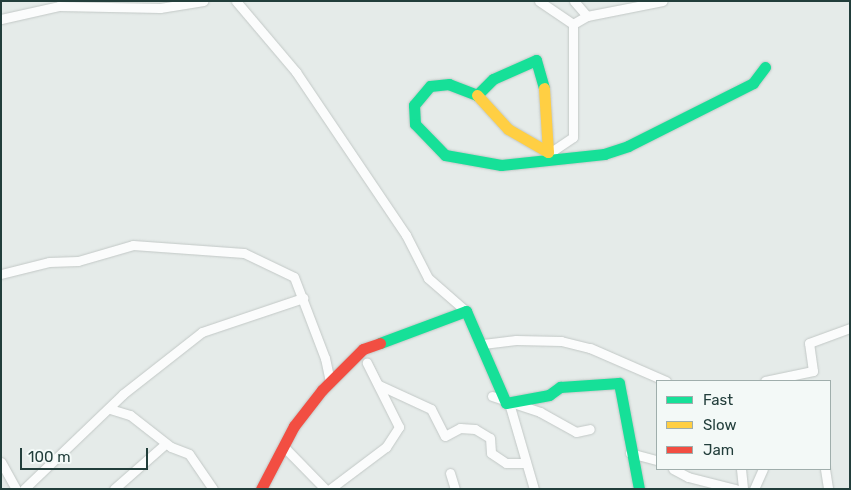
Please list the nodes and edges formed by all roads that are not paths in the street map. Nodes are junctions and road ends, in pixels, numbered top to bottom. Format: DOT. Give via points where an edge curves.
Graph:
graph roads {
  1 [pos="203,1"];
  2 [pos="236,1"];
  3 [pos="539,1"];
  4 [pos="574,1"];
  5 [pos="663,1"];
  6 [pos="587,16"];
  7 [pos="1,19"];
  8 [pos="573,24"];
  9 [pos="765,67"];
  10 [pos="477,95"];
  11 [pos="547,157"];
  12 [pos="1,274"];
  13 [pos="303,298"];
  14 [pos="466,311"];
  15 [pos="850,328"];
  16 [pos="482,344"];
  17 [pos="367,363"];
  18 [pos="664,380"];
  19 [pos="769,380"];
  20 [pos="330,382"];
  21 [pos="379,385"];
  22 [pos="492,396"];
  23 [pos="507,403"];
  24 [pos="110,409"];
  25 [pos="590,429"];
  26 [pos="165,444"];
  27 [pos="284,447"];
  28 [pos="630,453"];
  29 [pos="656,460"];
  30 [pos="1,462"];
  31 [pos="526,463"];
  32 [pos="676,470"];
  33 [pos="741,470"];
  34 [pos="763,470"];
  35 [pos="825,470"];
  36 [pos="450,473"];
  37 [pos="116,488"];
  38 [pos="16,489"];
  39 [pos="24,489"];
  40 [pos="214,489"];
  41 [pos="261,489"];
  42 [pos="325,489"];
  43 [pos="330,489"];
  44 [pos="455,489"];
  45 [pos="534,489"];
  46 [pos="639,489"];
  47 [pos="735,489"];
  48 [pos="743,489"];
  49 [pos="754,489"];
  50 [pos="828,489"];
  1 -- 7 [label="street" via="160,8 59,6"];
  2 -- 14 [label="street" via="296,72 406,235 428,278"];
  3 -- 8 [label="street"];
  4 -- 6 [label="street"];
  5 -- 6 [label="street"];
  6 -- 8 [label="street"];
  8 -- 11 [label="street" via="573,136"];
  9 -- 11 [label="street" via="753,83 628,146"];
  10 -- 11 [label="street" via="508,129"];
  10 -- 11 [label="street" via="492,79 536,60 544,89"];
  10 -- 11 [label="street" via="449,84 430,86 414,105 415,124 445,155 501,165"];
  12 -- 13 [label="street" via="49,262 78,261 133,245 183,246 244,253 259,259 294,277"];
  13 -- 20 [label="street"];
  13 -- 24 [label="street" via="202,332"];
  14 -- 16 [label="street"];
  14 -- 20 [label="street" via="362,349"];
  15 -- 19 [label="street" via="809,343 813,371"];
  16 -- 18 [label="street" via="516,340 561,341 590,348"];
  16 -- 23 [label="street"];
  17 -- 21 [label="street"];
  20 -- 27 [label="street" via="294,426"];
  21 -- 31 [label="street" via="431,409 445,436 460,428 475,429 490,438 491,453 506,463"];
  21 -- 43 [label="street" via="399,427 386,447"];
  22 -- 23 [label="street"];
  23 -- 25 [label="street" via="540,412 576,432"];
  23 -- 28 [label="street" via="549,394 560,387 619,383"];
  23 -- 31 [label="street"];
  24 -- 26 [label="street" via="130,415"];
  24 -- 39 [label="street"];
  26 -- 37 [label="street"];
  26 -- 40 [label="street" via="188,454"];
  27 -- 41 [label="street"];
  27 -- 42 [label="street"];
  28 -- 29 [label="street"];
  28 -- 46 [label="street"];
  30 -- 38 [label="street"];
  31 -- 45 [label="street"];
  32 -- 47 [label="street" via="688,477"];
  33 -- 48 [label="street"];
  34 -- 49 [label="street"];
  35 -- 50 [label="street"];
  36 -- 44 [label="street"];
}
